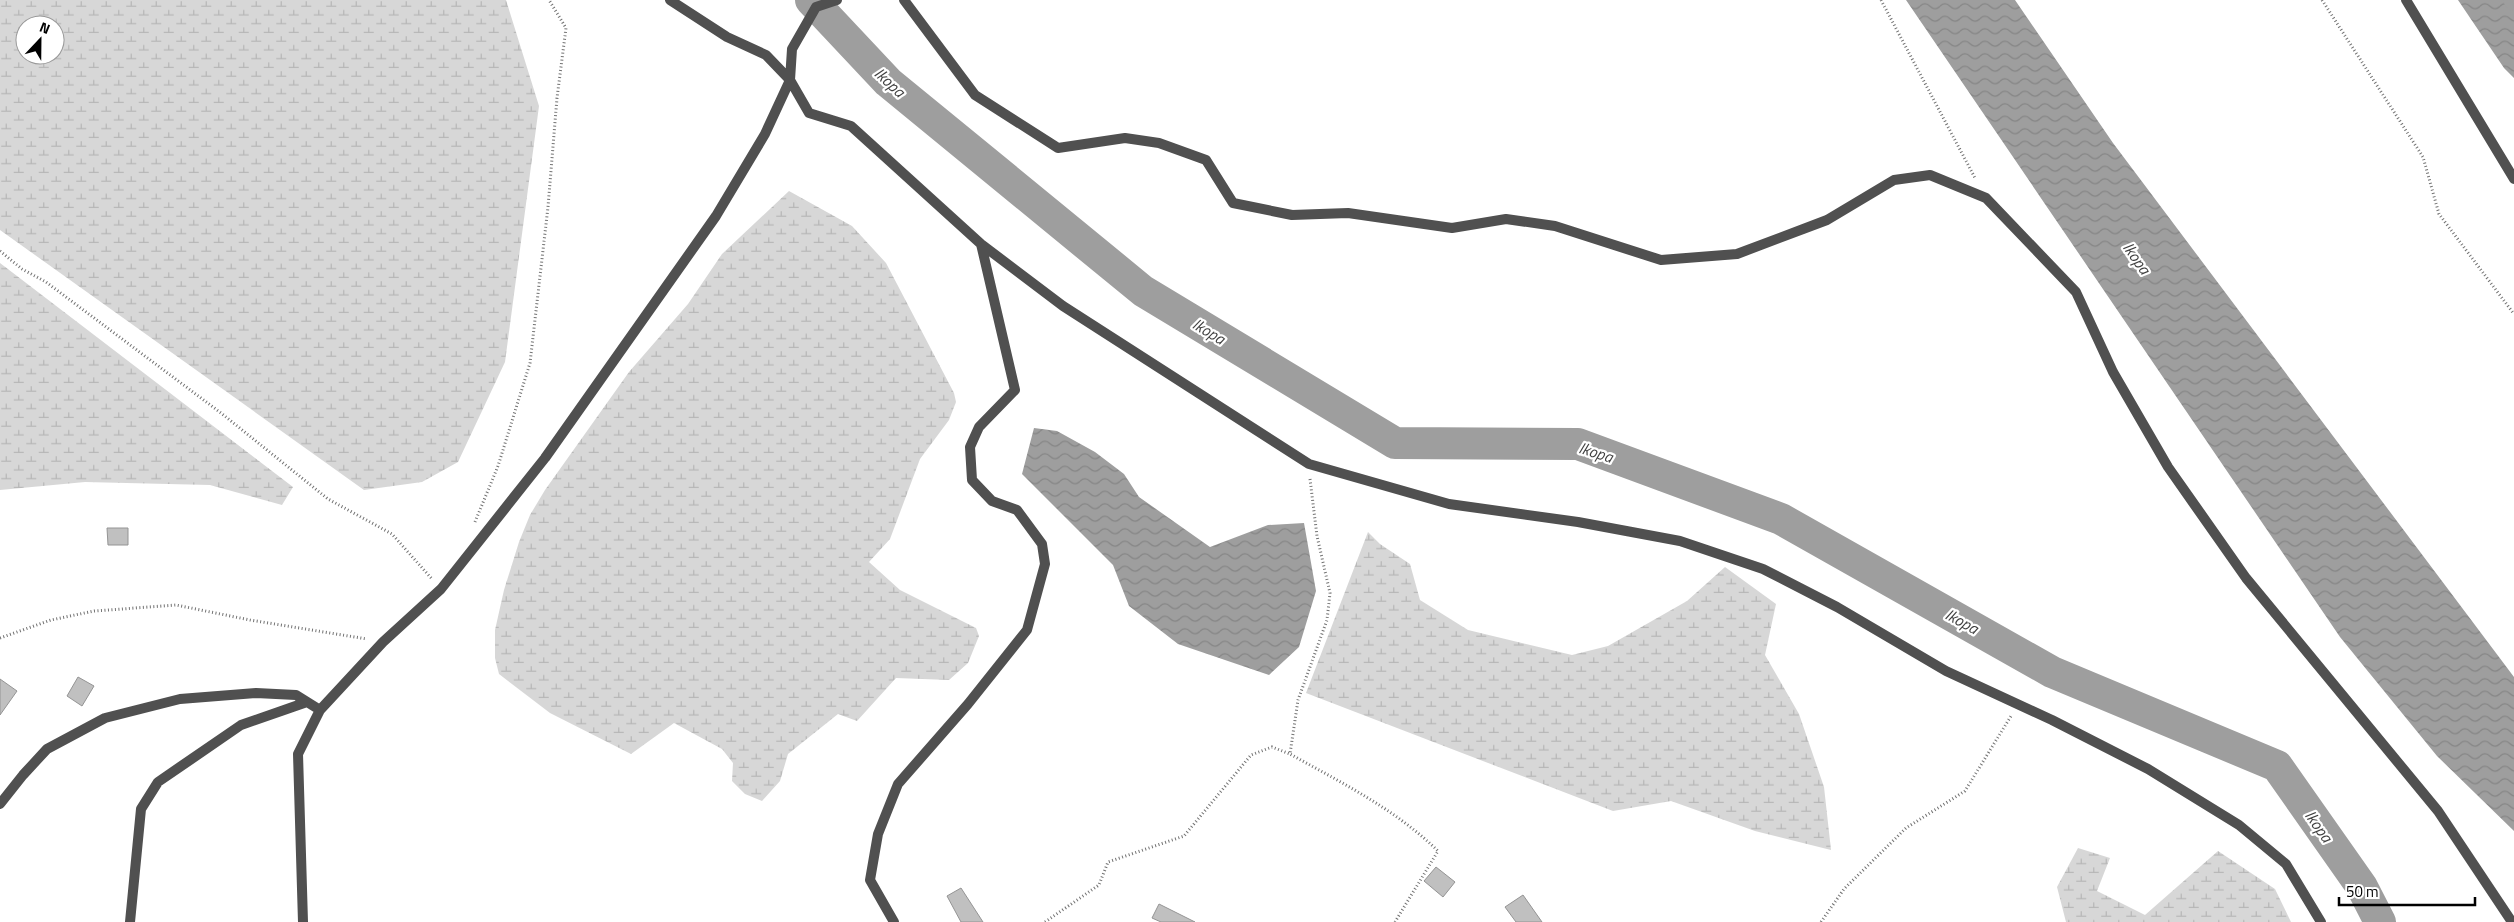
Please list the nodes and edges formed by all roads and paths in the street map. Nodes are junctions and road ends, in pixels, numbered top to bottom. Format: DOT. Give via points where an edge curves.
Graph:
graph roads {
  1 [pos="549,0"];
  2 [pos="670,0"];
  3 [pos="837,0"];
  4 [pos="904,0"];
  5 [pos="1881,0"];
  6 [pos="2322,0"];
  7 [pos="2406,0"];
  8 [pos="790,80"];
  9 [pos="2514,179"];
  10 [pos="1986,198"];
  11 [pos="981,244"];
  12 [pos="0,251"];
  13 [pos="2514,314"];
  14 [pos="1309,464"];
  15 [pos="471,530"];
  16 [pos="441,589"];
  17 [pos="0,638"];
  18 [pos="383,642"];
  19 [pos="307,702"];
  20 [pos="2017,704"];
  21 [pos="320,710"];
  22 [pos="1290,754"];
  23 [pos="0,804"];
  24 [pos="130,922"];
  25 [pos="303,922"];
  26 [pos="894,922"];
  27 [pos="1045,922"];
  28 [pos="1395,922"];
  29 [pos="1822,922"];
  30 [pos="2321,922"];
  31 [pos="2512,922"];
  1 -- 15 [label="path" via="566,28 530,363 498,466"];
  2 -- 8 [label="street" via="727,37 766,55"];
  3 -- 8 [label="street" via="816,7 792,49"];
  4 -- 10 [label="street" via="975,95 1058,148 1125,138 1159,143 1206,160 1233,204 1292,215 1348,213 1452,228 1506,219 1555,226 1661,260 1737,254 1828,220 1894,180 1930,175"];
  5 -- 10 [label="path"];
  6 -- 13 [label="path" via="2423,157 2439,214"];
  7 -- 9 [label="street"];
  8 -- 11 [label="street" via="809,113 851,126"];
  8 -- 16 [label="street" via="765,134 716,216 545,458"];
  10 -- 31 [label="street" via="2076,292 2113,372 2173,475 2246,578 2438,811"];
  11 -- 14 [label="street" via="1062,306"];
  11 -- 26 [label="street" via="1015,390 980,427 970,447 972,480 992,501 1017,510 1042,544 1044,564 1027,630 898,784 878,834 870,880"];
  12 -- 16 [label="path" via="221,413 328,499 392,534"];
  14 -- 20 [label="street" via="1449,504 1680,540 1763,569 1837,607 1946,671"];
  14 -- 22 [label="path" via="1317,536 1330,593 1327,620 1298,700"];
  16 -- 18 [label="street"];
  17 -- 18 [label="path" via="51,620 94,611 176,605"];
  18 -- 21 [label="street"];
  19 -- 21 [label="street"];
  19 -- 23 [label="street" via="296,695 247,694 180,699 105,718 47,749"];
  19 -- 24 [label="street" via="241,725 158,782 141,809"];
  20 -- 29 [label="path" via="1965,791 1906,828 1844,889"];
  20 -- 30 [label="street" via="2148,769 2239,825 2286,864"];
  21 -- 25 [label="street" via="298,754"];
  22 -- 27 [label="path" via="1272,747 1251,755 1184,836 1108,862 1099,885"];
  22 -- 28 [label="path" via="1368,797 1438,851"];
}
